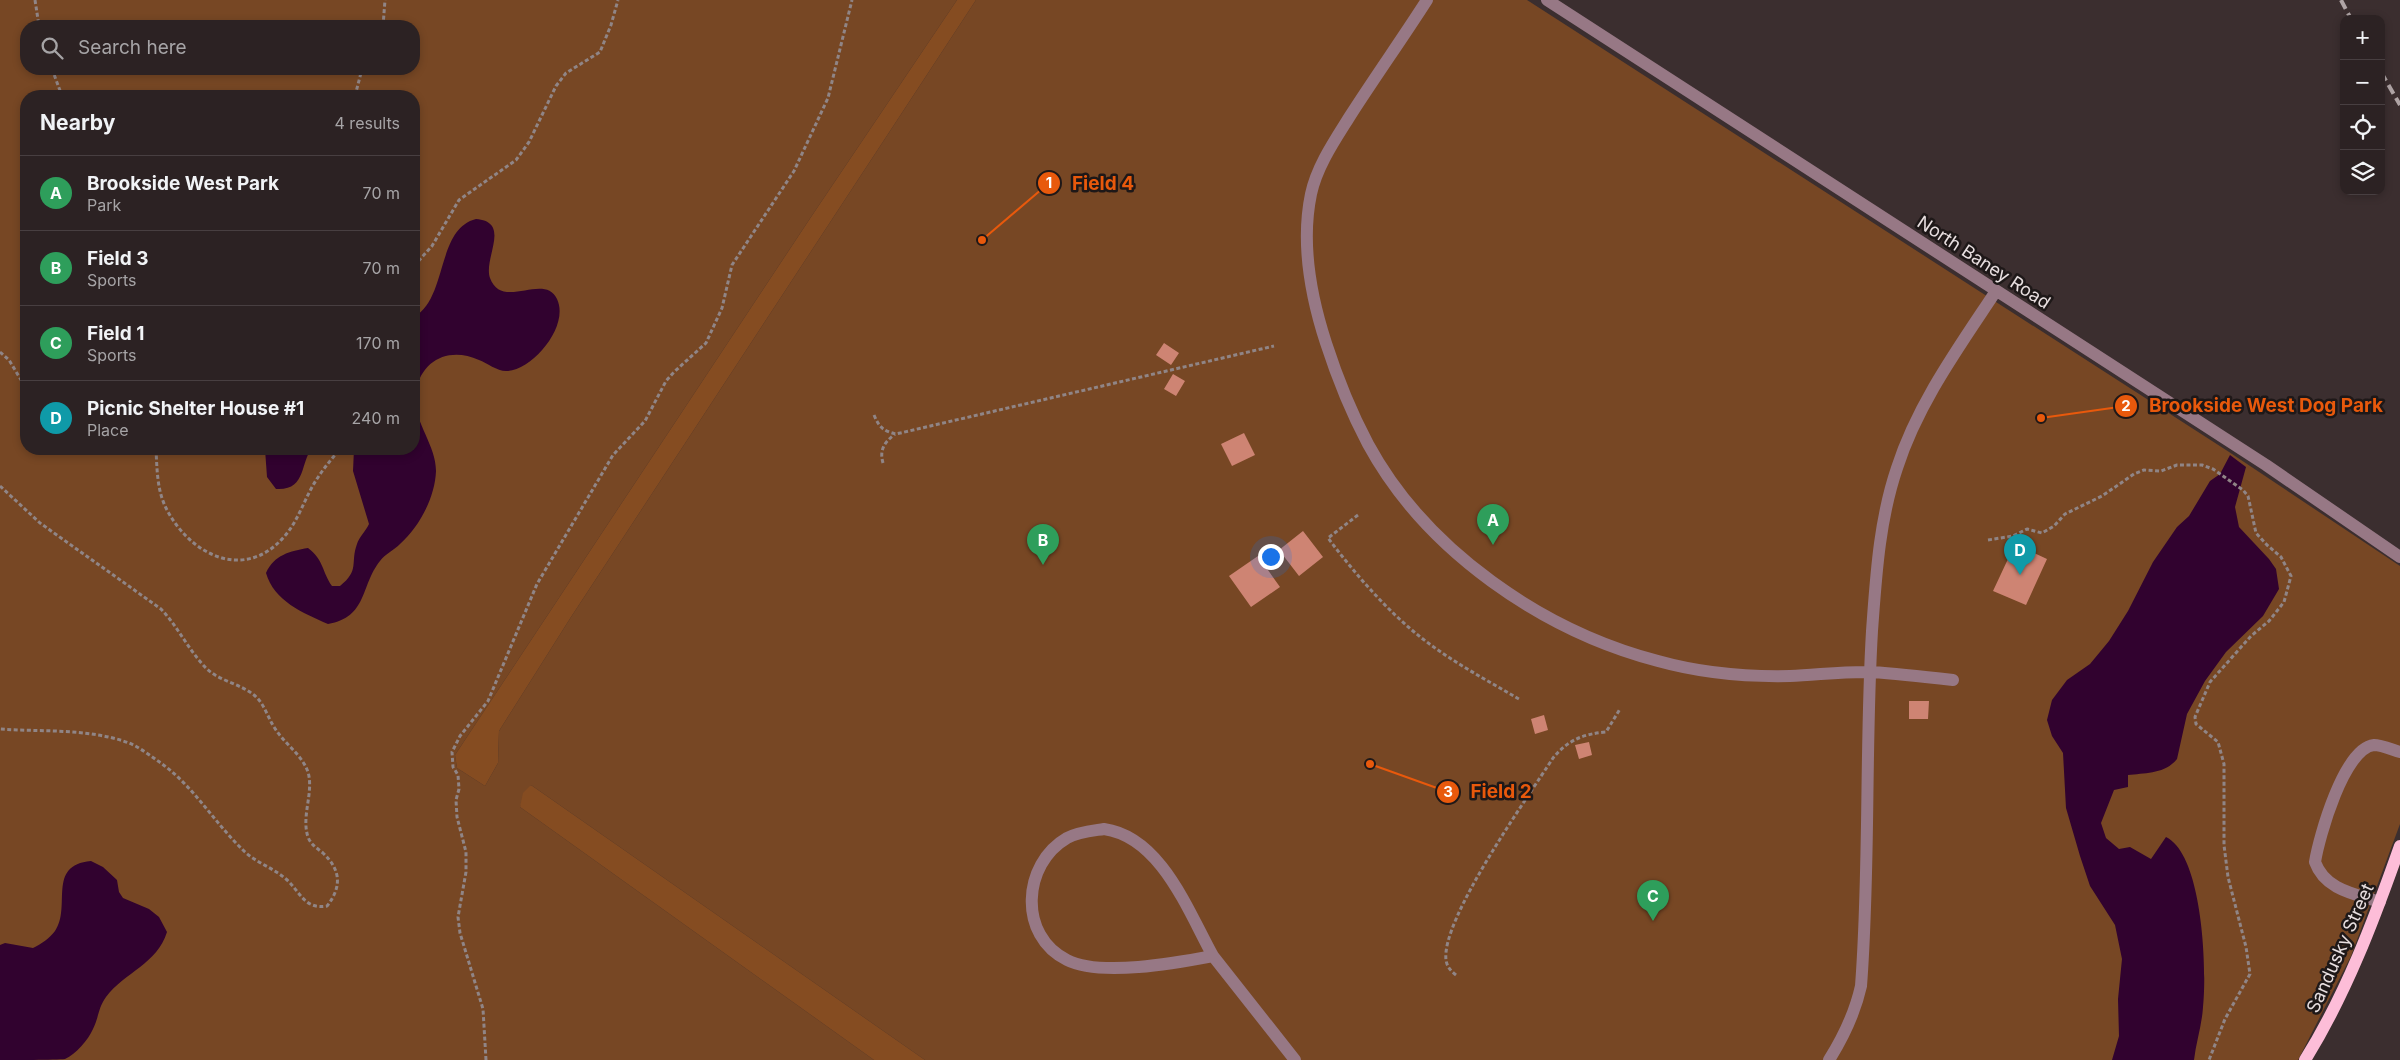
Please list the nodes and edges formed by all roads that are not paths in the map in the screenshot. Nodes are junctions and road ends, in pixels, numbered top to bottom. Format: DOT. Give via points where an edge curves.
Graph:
graph roads {
  1 [pos="1427,0"];
  2 [pos="1547,0"];
  3 [pos="1996,291"];
  4 [pos="2400,557"];
  5 [pos="1870,672"];
  6 [pos="1953,680"];
  7 [pos="2400,752"];
  8 [pos="2400,846"];
  9 [pos="2380,902"];
  10 [pos="1213,956"];
  11 [pos="1295,1060"];
  12 [pos="1829,1060"];
  13 [pos="2305,1060"];
  1 -- 5 [label="street" via="1331,147 1311,193 1308,240 1319,320 1343,391 1369,446 1405,497 1463,558 1517,600 1603,644 1669,664 1737,674 1793,676"];
  2 -- 3 [label="street, North Baney Road"];
  3 -- 4 [label="street, North Baney Road" via="2266,465"];
  3 -- 5 [label="street" via="1943,371 1916,421 1897,468 1877,560"];
  5 -- 6 [label="street"];
  5 -- 12 [label="street" via="1861,986 1848,1027"];
  7 -- 9 [label="street" via="2374,745 2361,751 2350,763 2315,862 2325,880 2341,890"];
  8 -- 9 [label="main road, Sandusky Street"];
  9 -- 13 [label="main road, Sandusky Street" via="2339,998"];
  10 -- 10 [label="street" via="1160,864 1148,850 1124,834 1104,830 1082,832 1066,838 1052,851 1034,880 1031,908 1035,923 1049,946 1068,961 1086,966 1125,968"];
  10 -- 11 [label="street"];
}
